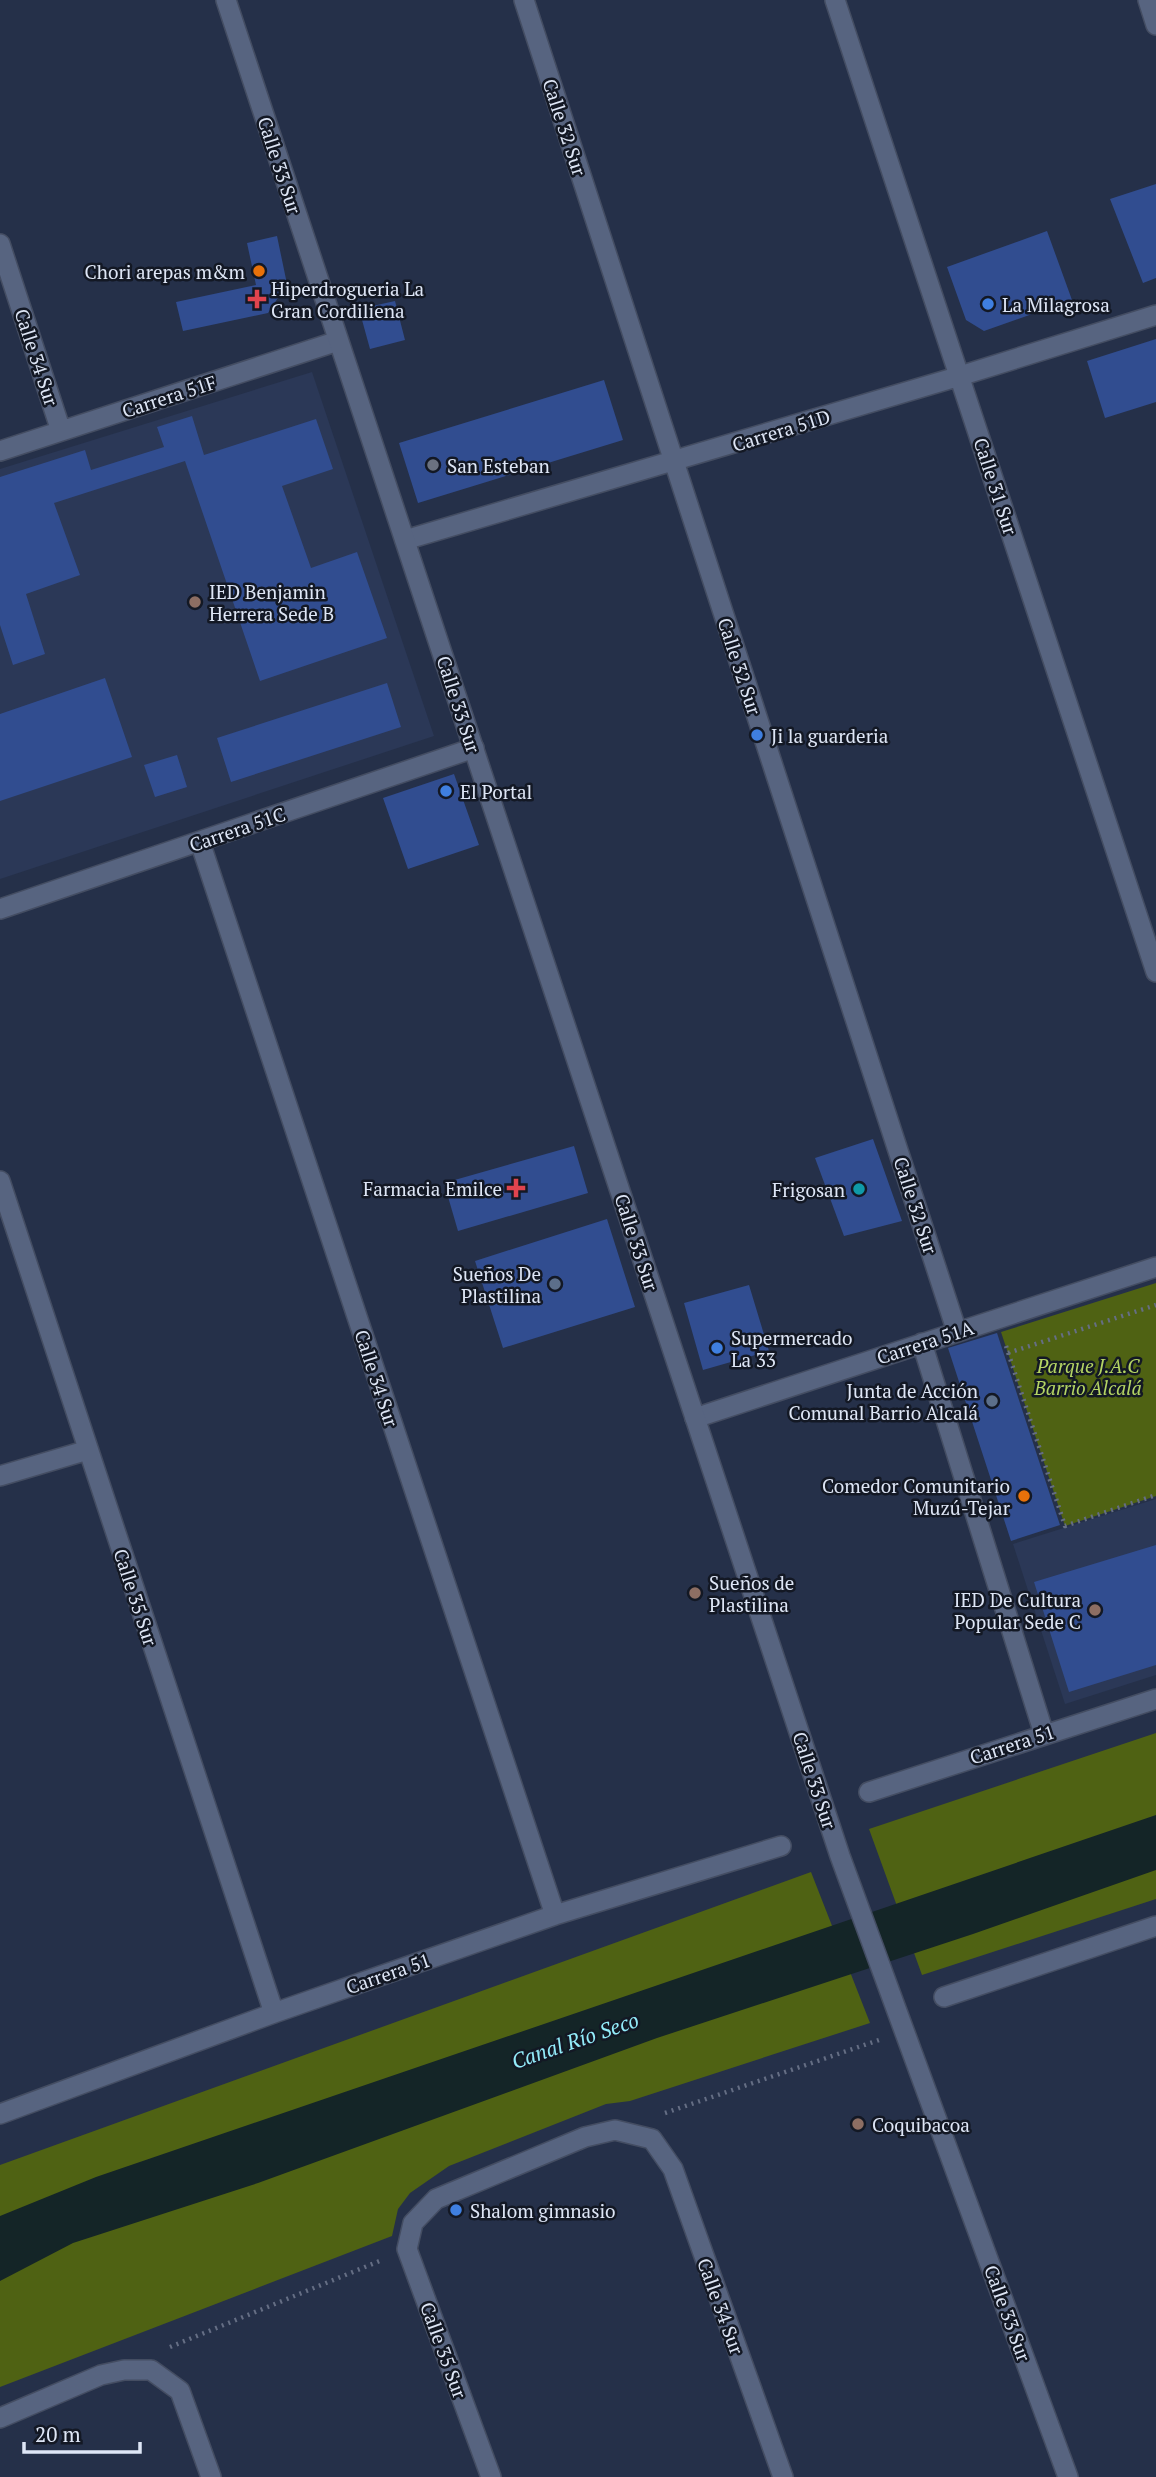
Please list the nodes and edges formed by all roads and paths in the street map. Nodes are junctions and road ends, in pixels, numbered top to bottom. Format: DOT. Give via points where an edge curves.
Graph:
graph roads {
  1 [pos="226,0"];
  2 [pos="524,0"];
  3 [pos="835,0"];
  4 [pos="1148,0"];
  5 [pos="1156,25"];
  6 [pos="0,244"];
  7 [pos="1156,315"];
  8 [pos="338,341"];
  9 [pos="960,376"];
  10 [pos="61,431"];
  11 [pos="0,450"];
  12 [pos="674,462"];
  13 [pos="404,540"];
  14 [pos="474,748"];
  15 [pos="200,842"];
  16 [pos="0,909"];
  17 [pos="1156,972"];
  18 [pos="0,1181"];
  19 [pos="1156,1267"];
  20 [pos="1156,1305"];
  21 [pos="957,1332"];
  22 [pos="1004,1342"];
  23 [pos="922,1343"];
  24 [pos="1008,1353"];
  25 [pos="695,1418"];
  26 [pos="88,1450"];
  27 [pos="0,1476"];
  28 [pos="1156,1495"];
  29 [pos="1156,1699"];
  30 [pos="1044,1734"];
  31 [pos="869,1792"];
  32 [pos="781,1846"];
  33 [pos="555,1915"];
  34 [pos="1156,1926"];
  35 [pos="944,1997"];
  36 [pos="274,2013"];
  37 [pos="905,2031"];
  38 [pos="2,2107"];
  39 [pos="615,2130"];
  40 [pos="407,2249"];
  41 [pos="165,2349"];
  42 [pos="0,2418"];
  43 [pos="211,2477"];
  44 [pos="491,2477"];
  45 [pos="783,2477"];
  46 [pos="1068,2477"];
  1 -- 8 [label="street, Calle 33 Sur"];
  2 -- 12 [label="street, Calle 32 Sur"];
  3 -- 9 [label="street, Calle 31 Sur"];
  4 -- 5 [label="street"];
  6 -- 10 [label="street, Calle 34 Sur"];
  7 -- 9 [label="street, Carrera 51D"];
  8 -- 10 [label="street, Carrera 51F"];
  8 -- 13 [label="street, Calle 33 Sur"];
  9 -- 12 [label="street, Carrera 51D"];
  9 -- 17 [label="street, Calle 31 Sur"];
  10 -- 11 [label="street, Carrera 51F"];
  12 -- 13 [label="street, Carrera 51D"];
  12 -- 21 [label="street, Calle 32 Sur"];
  13 -- 14 [label="street, Calle 33 Sur"];
  14 -- 15 [label="street, Carrera 51C"];
  14 -- 25 [label="street, Calle 33 Sur"];
  15 -- 16 [label="street, Carrera 51C"];
  15 -- 33 [label="street, Calle 34 Sur"];
  18 -- 26 [label="street, Calle 35 Sur"];
  19 -- 21 [label="street, Carrera 51A"];
  20 -- 24 [label="path"];
  21 -- 23 [label="street, Carrera 51A"];
  22 -- 24 [label="path"];
  23 -- 25 [label="street, Carrera 51A"];
  23 -- 30 [label="street"];
  24 -- 28 [label="path" via="1065,1526"];
  25 -- 37 [label="street, Calle 33 Sur" via="841,1856"];
  26 -- 27 [label="street"];
  26 -- 36 [label="street, Calle 35 Sur"];
  29 -- 30 [label="street, Carrera 51"];
  30 -- 31 [label="street, Carrera 51"];
  32 -- 33 [label="street, Carrera 51"];
  33 -- 36 [label="street, Carrera 51"];
  34 -- 35 [label="street"];
  36 -- 38 [label="street, Carrera 51"];
  37 -- 39 [label="path"];
  37 -- 46 [label="street, Calle 33 Sur"];
  39 -- 40 [label="street" via="585,2137 436,2199 413,2223"];
  39 -- 45 [label="street, Calle 34 Sur" via="652,2139 673,2169"];
  40 -- 41 [label="path"];
  40 -- 44 [label="street, Calle 35 Sur"];
  42 -- 43 [label="street" via="101,2375 151,2370 180,2391"];
}
